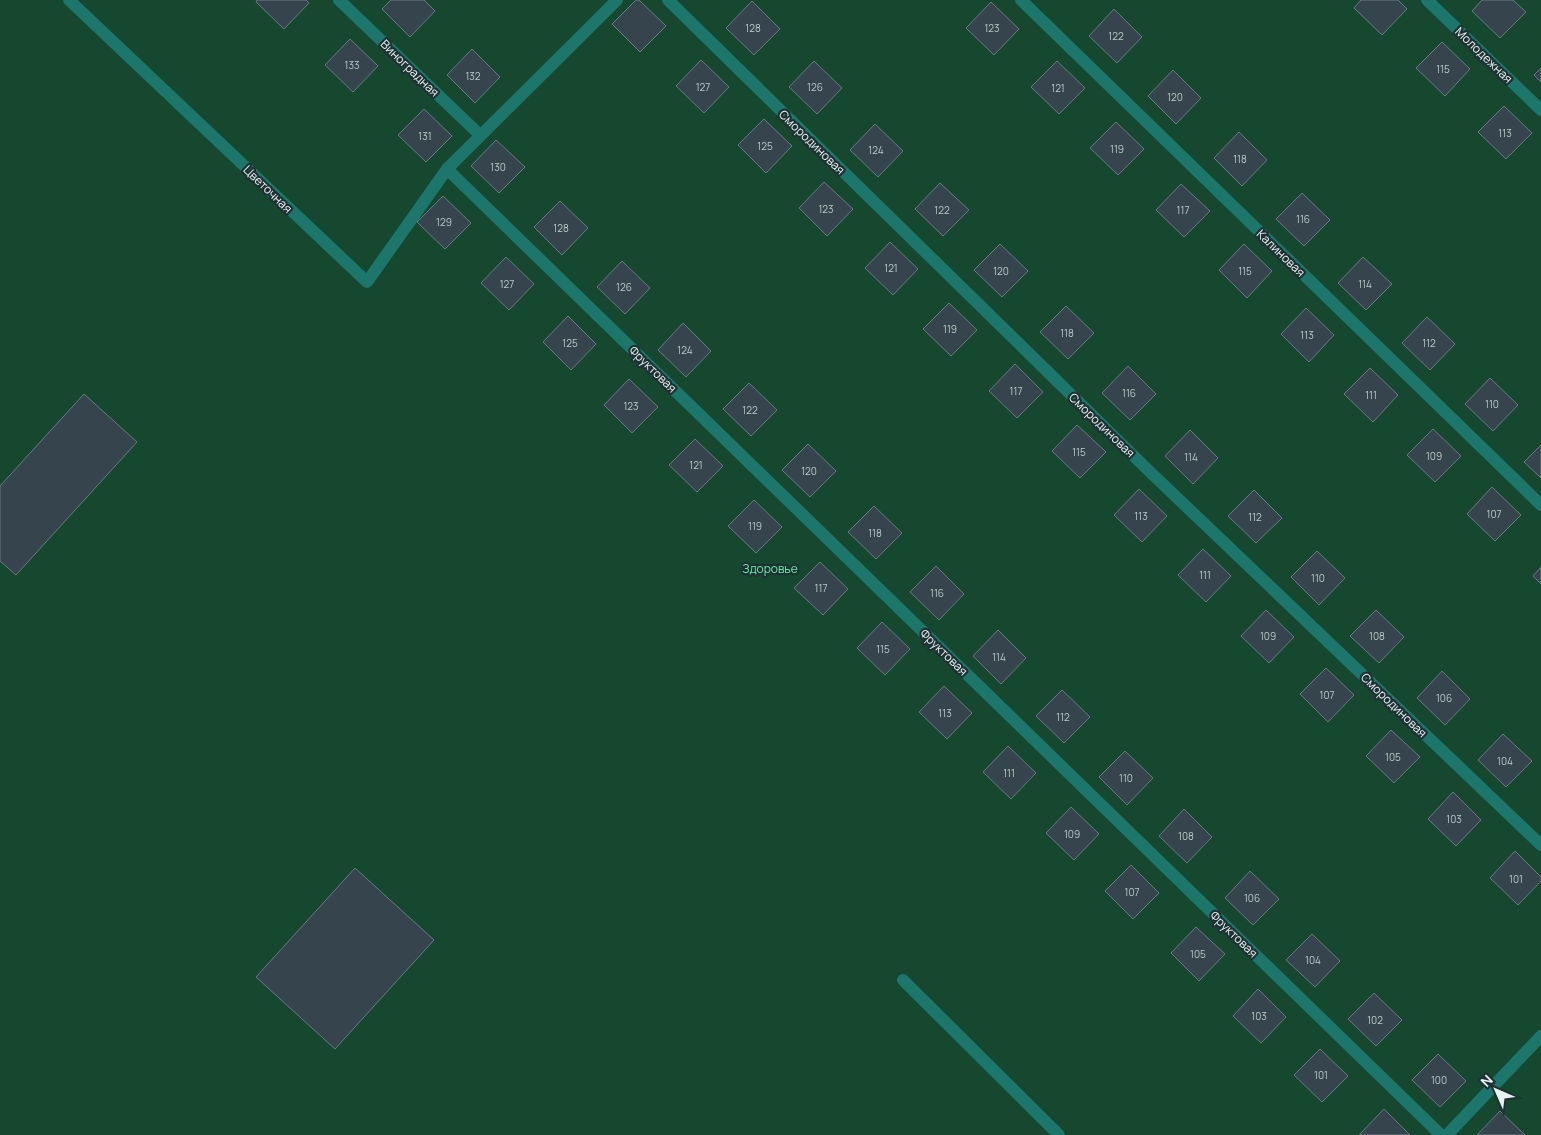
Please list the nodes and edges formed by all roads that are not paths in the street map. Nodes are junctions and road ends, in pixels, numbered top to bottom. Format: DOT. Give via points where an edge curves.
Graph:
graph roads {
  1 [pos="69,0"];
  2 [pos="339,0"];
  3 [pos="617,0"];
  4 [pos="668,0"];
  5 [pos="1021,0"];
  6 [pos="1427,0"];
  7 [pos="1541,110"];
  8 [pos="480,135"];
  9 [pos="447,169"];
  10 [pos="1541,505"];
  11 [pos="1541,845"];
  12 [pos="903,980"];
  13 [pos="1541,1036"];
  14 [pos="1059,1135"];
  15 [pos="1440,1135"];
  16 [pos="1446,1135"];
  1 -- 9 [label="street, Цветочная" via="367,282"];
  2 -- 8 [label="street, Виноградная"];
  3 -- 8 [label="street"];
  4 -- 11 [label="street, Смородиновая" via="1147,470"];
  5 -- 10 [label="street, Калиновая"];
  6 -- 7 [label="street, Молодежная"];
  8 -- 9 [label="street"];
  9 -- 15 [label="street, Фруктовая"];
  12 -- 14 [label="street"];
  13 -- 16 [label="street"];
}
